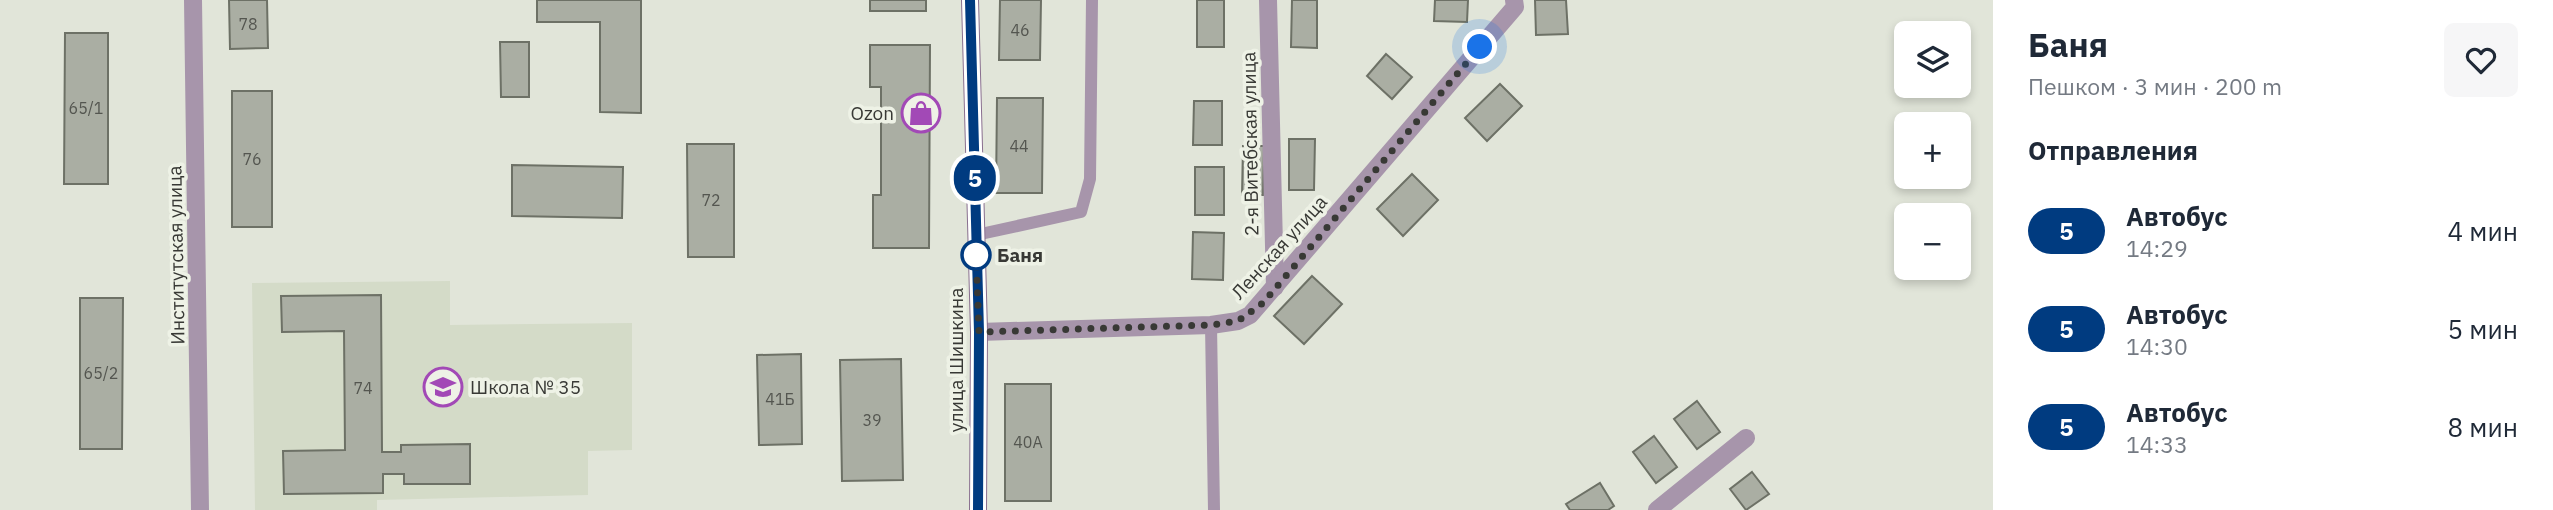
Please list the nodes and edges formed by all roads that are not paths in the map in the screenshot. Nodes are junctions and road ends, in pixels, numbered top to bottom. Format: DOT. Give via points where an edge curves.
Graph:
graph roads {
  1 [pos="193,0"];
  2 [pos="970,0"];
  3 [pos="1092,0"];
  4 [pos="1268,0"];
  5 [pos="1514,0"];
  6 [pos="976,235"];
  7 [pos="1275,287"];
  8 [pos="1211,325"];
  9 [pos="979,332"];
  10 [pos="1746,438"];
  11 [pos="200,510"];
  12 [pos="978,510"];
  13 [pos="1214,510"];
  14 [pos="1657,510"];
  1 -- 11 [label="street, Институтская улица"];
  2 -- 6 [label="main road, улица Шишкина"];
  3 -- 6 [label="lane" via="1090,179 1081,212"];
  4 -- 7 [label="street, 2-я Витебская улица"];
  5 -- 7 [label="street, Ленская улица" via="1515,7"];
  6 -- 9 [label="main road, улица Шишкина"];
  7 -- 8 [label="street, Ленская улица" via="1250,315"];
  8 -- 9 [label="street, Ленская улица"];
  8 -- 13 [label="lane"];
  9 -- 12 [label="main road, улица Шишкина"];
  10 -- 14 [label="street"];
}
